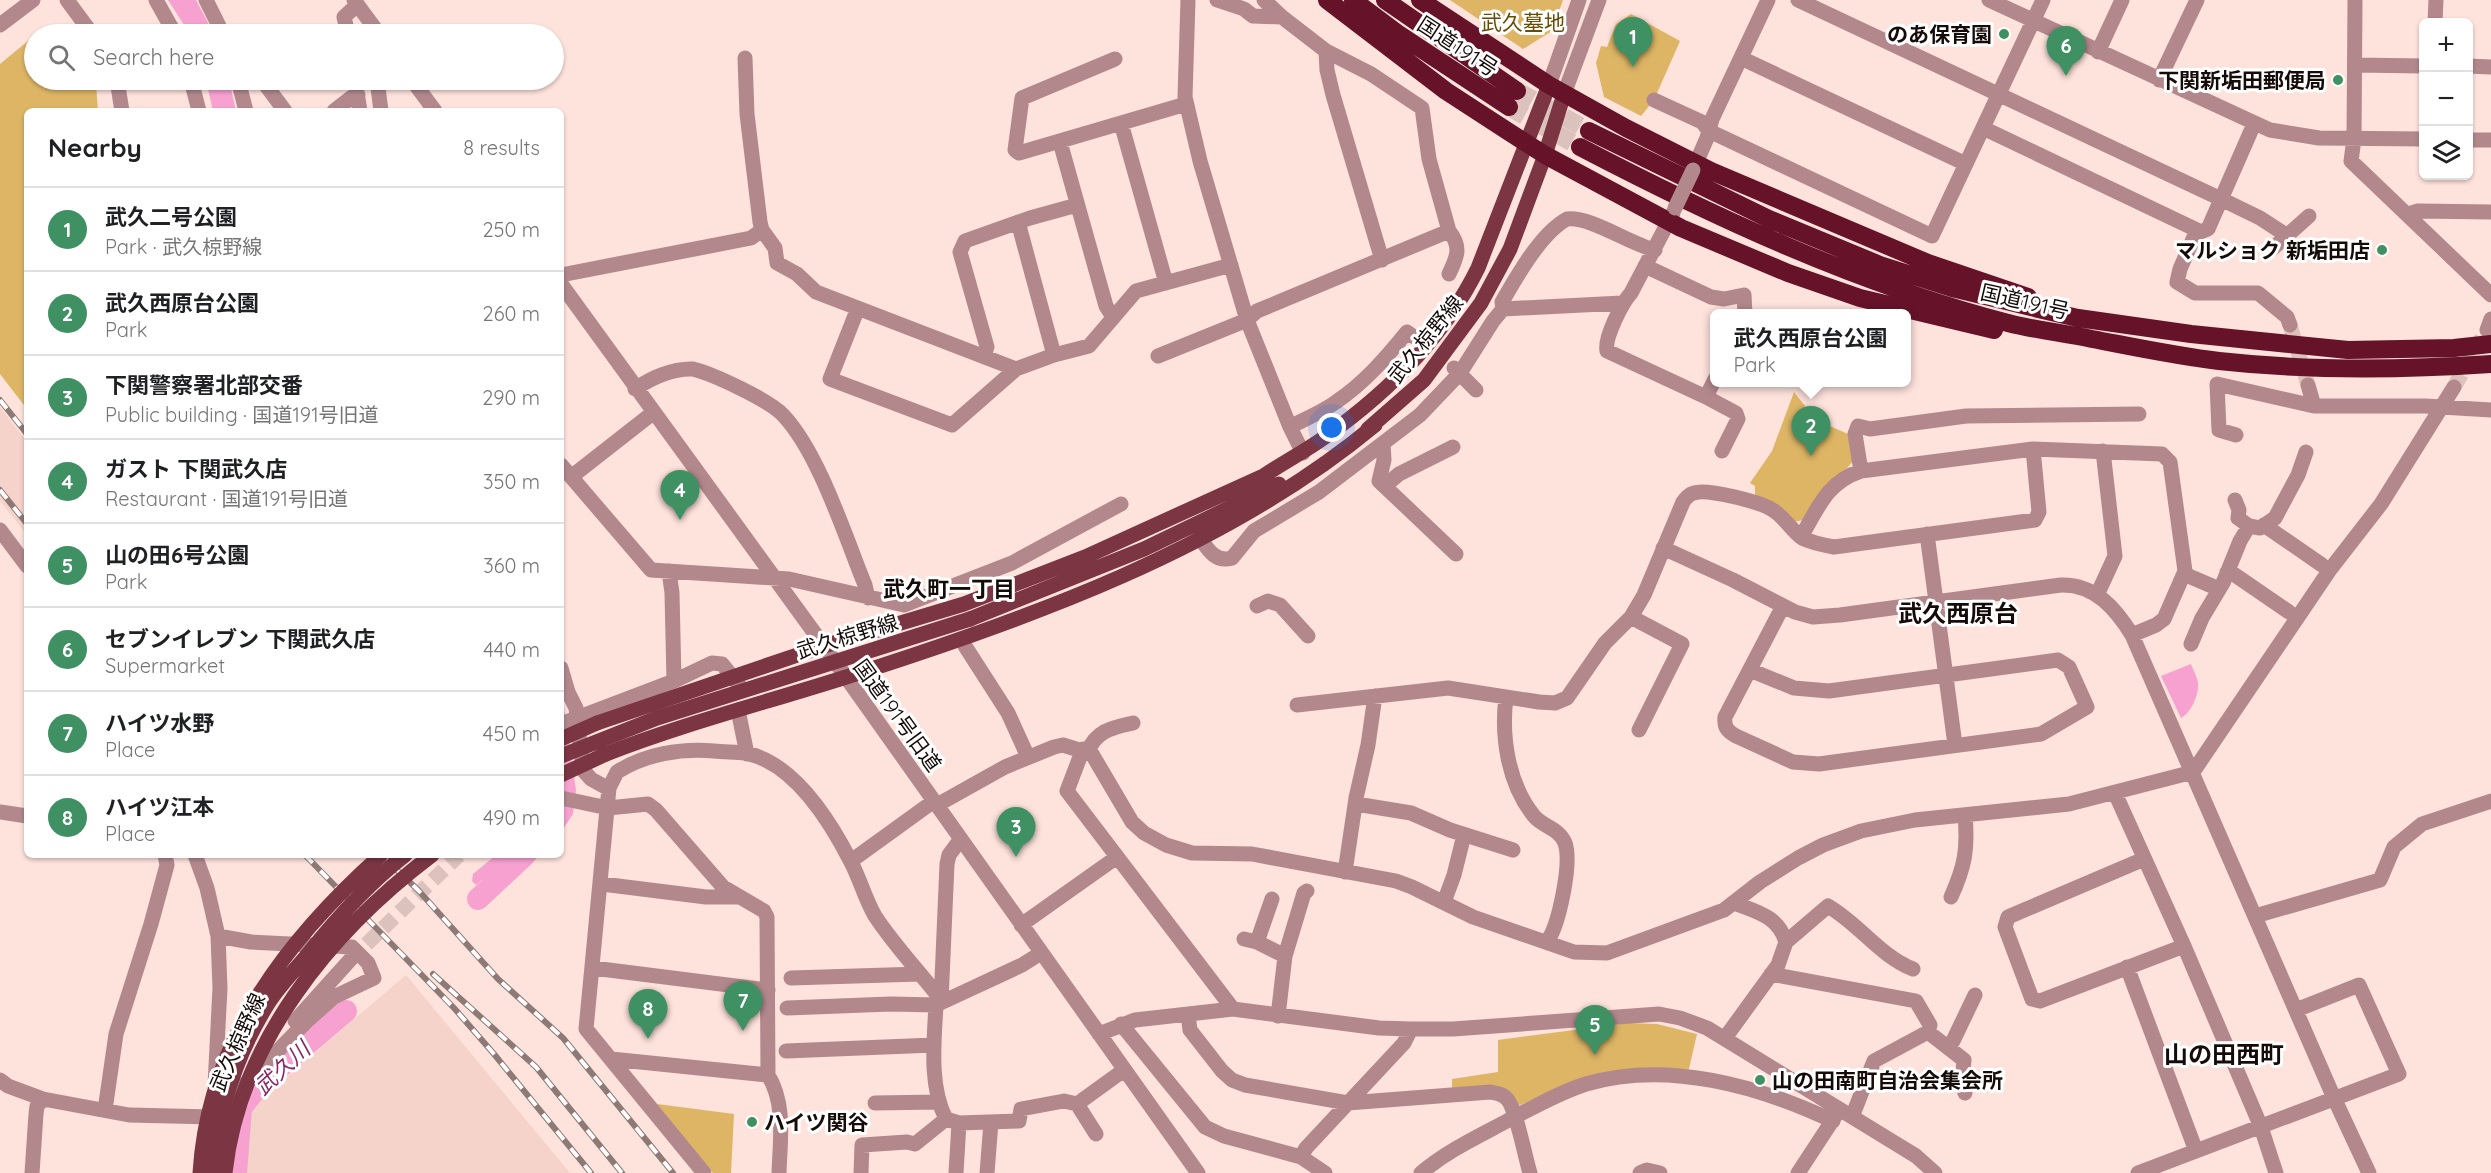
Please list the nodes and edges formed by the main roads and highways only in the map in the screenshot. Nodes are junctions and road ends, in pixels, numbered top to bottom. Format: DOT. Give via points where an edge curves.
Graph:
graph roads {
  1 [pos="1327,0"];
  2 [pos="1353,0"];
  3 [pos="1385,0"];
  4 [pos="1420,0"];
  5 [pos="1557,90"];
  6 [pos="1528,144"];
  7 [pos="1545,155"];
  8 [pos="1904,309"];
  9 [pos="1911,311"];
  10 [pos="2047,311"];
  11 [pos="2490,331"];
  12 [pos="2171,354"];
  13 [pos="2491,364"];
  14 [pos="1375,424"];
  15 [pos="1261,477"];
  16 [pos="1144,549"];
  17 [pos="564,738"];
  18 [pos="564,755"];
  19 [pos="564,774"];
  20 [pos="378,858"];
  21 [pos="402,858"];
  22 [pos="428,858"];
  23 [pos="297,968"];
  24 [pos="200,1173"];
  25 [pos="211,1173"];
  26 [pos="219,1173"];
  27 [pos="225,1173"];
  1 -- 6 [label="highway" via="1446,91"];
  2 -- 3 [label="highway, 国道191号" via="1397,33 1513,99"];
  4 -- 5 [label="highway"];
  5 -- 6 [label="main road, 武久椋野線"];
  5 -- 7 [label="main road, 武久椋野線"];
  5 -- 10 [label="highway" via="1695,166 1918,259 2026,295"];
  6 -- 7 [label="highway"];
  6 -- 15 [label="main road, 武久椋野線" via="1479,268 1439,333 1364,407 1303,453"];
  7 -- 8 [label="highway" via="1788,273"];
  7 -- 14 [label="main road, 武久椋野線" via="1510,249 1481,303 1424,380"];
  9 -- 12 [label="highway" via="2062,344"];
  10 -- 11 [label="highway, 国道191号" via="2191,334 2348,350 2454,348"];
  10 -- 12 [label="highway, 国道191号" via="1952,288 1880,265 1585,139 1702,210 1872,279 2008,323"];
  12 -- 13 [label="highway, 国道191号" via="2331,368"];
  14 -- 16 [label="main road, 武久椋野線" via="1285,481"];
  14 -- 19 [label="main road, bridge" via="1289,489 1200,538 1029,614 606,754"];
  15 -- 16 [label="main road, 武久椋野線"];
  15 -- 17 [label="main road, bridge" via="1084,557 964,604 906,613"];
  16 -- 18 [label="main road, 武久椋野線, bridge" via="970,619 657,718"];
  20 -- 24 [label="main road, bridge" via="317,917 273,973 240,1026 210,1105"];
  21 -- 23 [label="main road, 武久椋野線, bridge" via="359,896"];
  22 -- 27 [label="main road, bridge" via="390,889 340,940 279,1019 245,1089"];
  23 -- 25 [label="main road, 武久椋野線, bridge" via="270,1001 247,1042 227,1090"];
  23 -- 26 [label="main road, 武久椋野線, bridge" via="254,1046 234,1092"];
}
